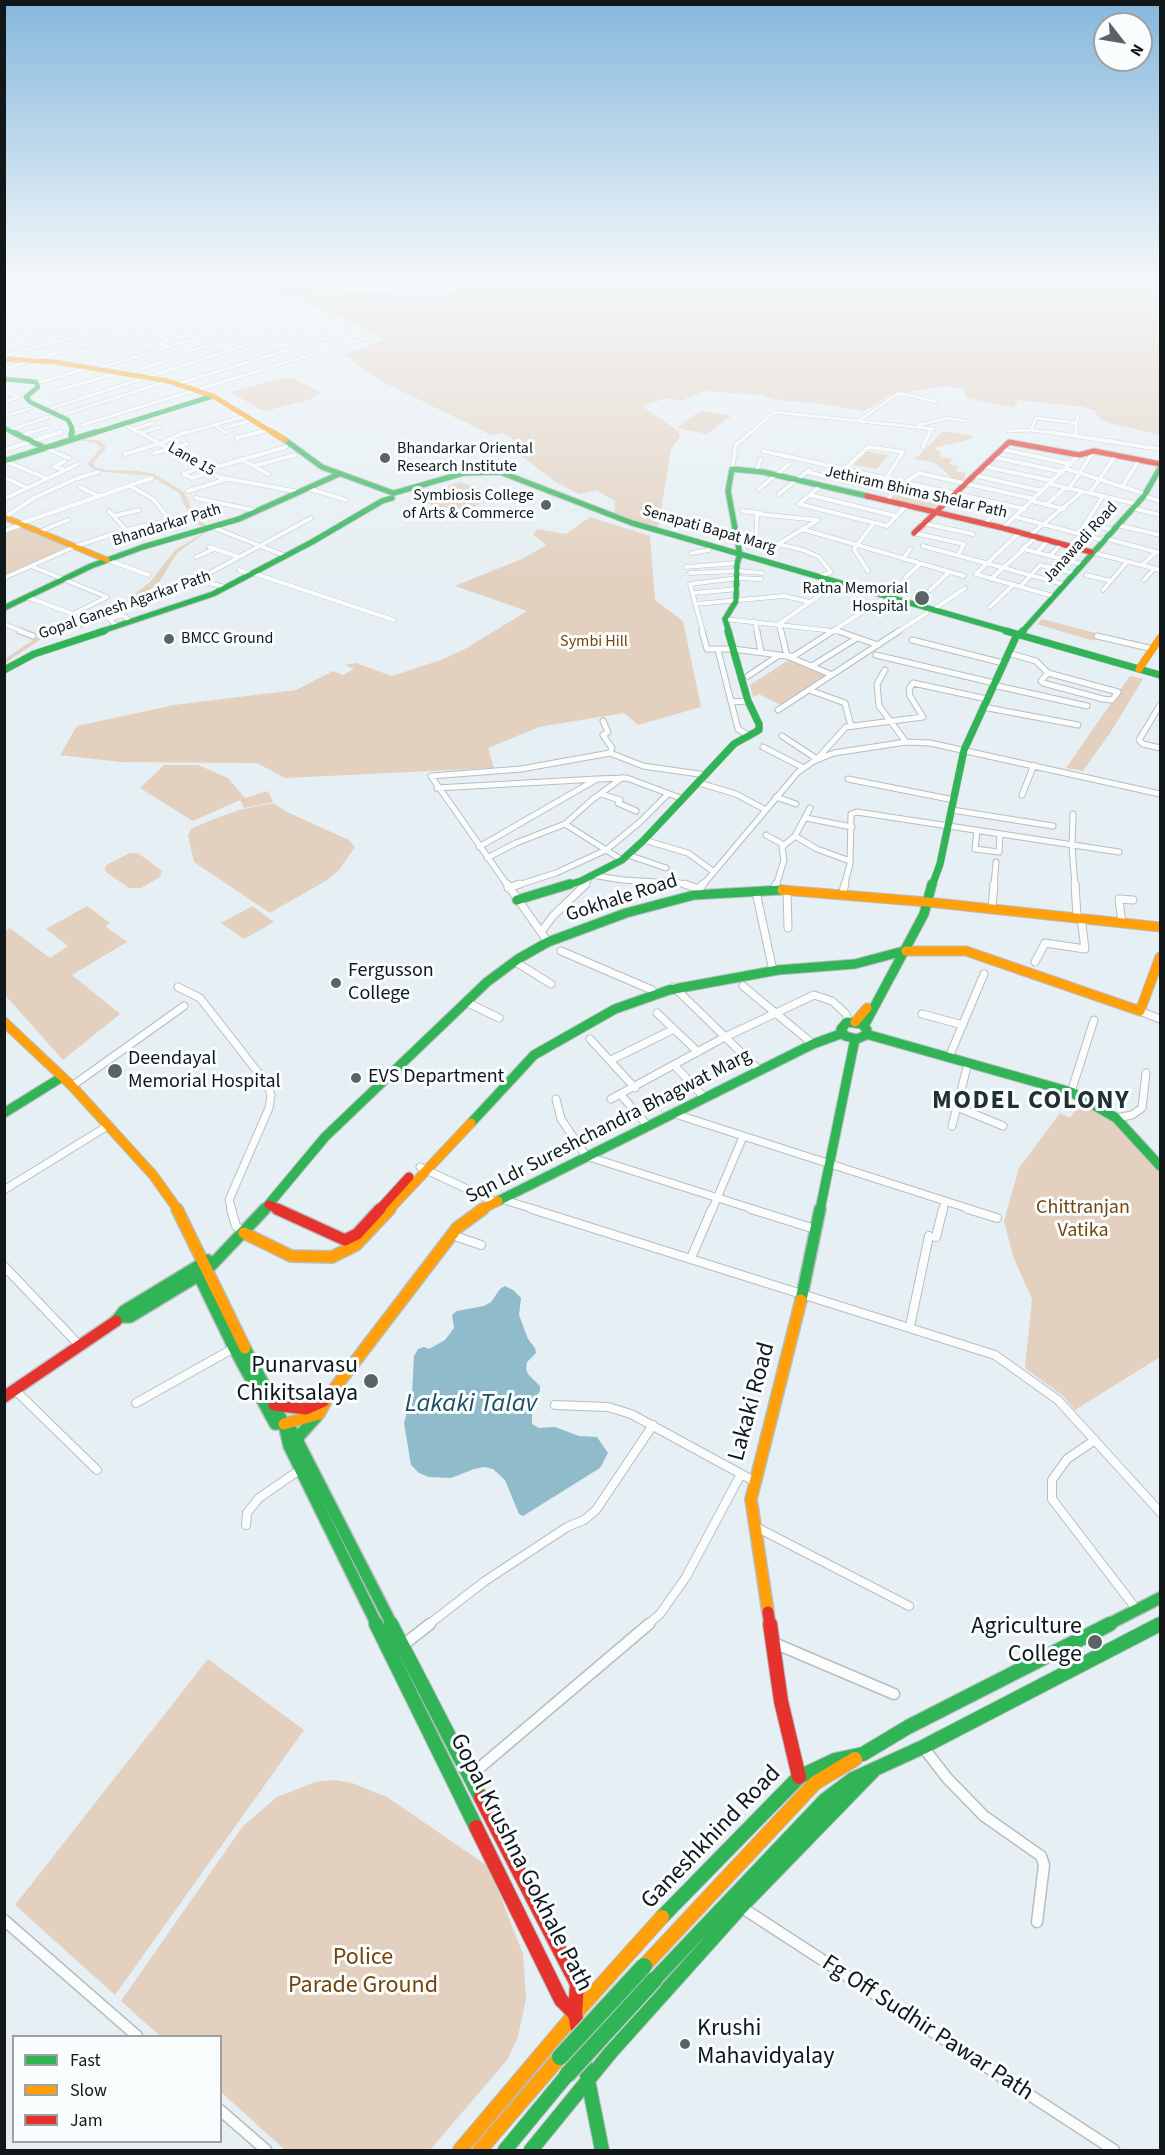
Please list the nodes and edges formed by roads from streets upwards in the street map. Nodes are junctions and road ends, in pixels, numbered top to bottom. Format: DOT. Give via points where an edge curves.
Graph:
graph roads {
  1 [pos="4,379"];
  2 [pos="51,379"];
  3 [pos="101,379"];
  4 [pos="146,379"];
  5 [pos="157,379"];
  6 [pos="188,379"];
  7 [pos="233,379"];
  8 [pos="40,382"];
  9 [pos="173,383"];
  10 [pos="195,390"];
  11 [pos="5,391"];
  12 [pos="55,391"];
  13 [pos="210,396"];
  14 [pos="4,402"];
  15 [pos="936,402"];
  16 [pos="52,408"];
  17 [pos="29,409"];
  18 [pos="65,414"];
  19 [pos="832,414"];
  20 [pos="1078,414"];
  21 [pos="809,415"];
  22 [pos="4,416"];
  23 [pos="48,417"];
  24 [pos="246,419"];
  25 [pos="860,420"];
  26 [pos="966,421"];
  27 [pos="122,423"];
  28 [pos="153,423"];
  29 [pos="1077,423"];
  30 [pos="213,424"];
  31 [pos="82,425"];
  32 [pos="911,426"];
  33 [pos="48,427"];
  34 [pos="160,427"];
  35 [pos="135,428"];
  36 [pos="228,428"];
  37 [pos="6,430"];
  38 [pos="1031,430"];
  39 [pos="265,431"];
  40 [pos="1008,431"];
  41 [pos="142,432"];
  42 [pos="226,433"];
  43 [pos="67,435"];
  44 [pos="21,436"];
  45 [pos="1075,436"];
  46 [pos="237,438"];
  47 [pos="33,441"];
  48 [pos="161,443"];
  49 [pos="187,444"];
  50 [pos="286,447"];
  51 [pos="923,447"];
  52 [pos="45,448"];
  53 [pos="170,448"];
  54 [pos="1161,449"];
  55 [pos="4,451"];
  56 [pos="763,451"];
  57 [pos="1094,451"];
  58 [pos="154,453"];
  59 [pos="997,453"];
  60 [pos="125,454"];
  61 [pos="295,455"];
  62 [pos="1116,455"];
  63 [pos="197,456"];
  64 [pos="8,459"];
  65 [pos="187,459"];
  66 [pos="241,459"];
  67 [pos="761,459"];
  68 [pos="1075,460"];
  69 [pos="1139,460"];
  70 [pos="818,463"];
  71 [pos="78,464"];
  72 [pos="789,464"];
  73 [pos="254,466"];
  74 [pos="983,466"];
  75 [pos="1161,466"];
  76 [pos="846,468"];
  77 [pos="732,469"];
  78 [pos="65,470"];
  79 [pos="205,471"];
  80 [pos="756,471"];
  81 [pos="1065,471"];
  82 [pos="98,472"];
  83 [pos="807,472"];
  84 [pos="1079,473"];
  85 [pos="268,474"];
  86 [pos="338,475"];
  87 [pos="776,475"];
  88 [pos="973,475"];
  89 [pos="4,477"];
  90 [pos="887,477"];
  91 [pos="152,478"];
  92 [pos="48,479"];
  93 [pos="227,479"];
  94 [pos="796,480"];
  95 [pos="1101,480"];
  96 [pos="906,481"];
  97 [pos="1052,483"];
  98 [pos="964,484"];
  99 [pos="130,486"];
  100 [pos="820,486"];
  101 [pos="80,487"];
  102 [pos="1122,487"];
  103 [pos="27,488"];
  104 [pos="1067,488"];
  105 [pos="759,489"];
  106 [pos="303,490"];
  107 [pos="188,491"];
  108 [pos="897,491"];
  109 [pos="1043,491"];
  110 [pos="955,492"];
  111 [pos="1082,492"];
  112 [pos="1090,493"];
  113 [pos="779,495"];
  114 [pos="810,495"];
  115 [pos="98,496"];
  116 [pos="390,496"];
  117 [pos="1103,496"];
  118 [pos="196,498"];
  119 [pos="4,499"];
  120 [pos="346,500"];
  121 [pos="1033,500"];
  122 [pos="886,501"];
  123 [pos="946,501"];
  124 [pos="1140,501"];
  125 [pos="1161,501"];
  126 [pos="1006,504"];
  127 [pos="1046,505"];
  128 [pos="906,506"];
  129 [pos="1025,509"];
  130 [pos="1064,509"];
  131 [pos="139,510"];
  132 [pos="110,511"];
  133 [pos="257,511"];
  134 [pos="742,511"];
  135 [pos="877,511"];
  136 [pos="828,512"];
  137 [pos="933,512"];
  138 [pos="761,513"];
  139 [pos="1161,515"];
  140 [pos="57,516"];
  141 [pos="114,516"];
  142 [pos="896,516"];
  143 [pos="5,517"];
  144 [pos="1016,517"];
  145 [pos="179,518"];
  146 [pos="311,518"];
  147 [pos="68,520"];
  148 [pos="170,520"];
  149 [pos="818,520"];
  150 [pos="866,520"];
  151 [pos="922,523"];
  152 [pos="24,524"];
  153 [pos="873,524"];
  154 [pos="984,524"];
  155 [pos="1085,524"];
  156 [pos="1043,525"];
  157 [pos="212,527"];
  158 [pos="1003,528"];
  159 [pos="802,529"];
  160 [pos="126,530"];
  161 [pos="4,531"];
  162 [pos="41,531"];
  163 [pos="914,533"];
  164 [pos="1109,533"];
  165 [pos="1080,534"];
  166 [pos="1160,534"];
  167 [pos="1028,536"];
  168 [pos="1087,540"];
  169 [pos="1048,541"];
  170 [pos="961,543"];
  171 [pos="778,544"];
  172 [pos="1070,545"];
  173 [pos="76,546"];
  174 [pos="260,546"];
  175 [pos="756,546"];
  176 [pos="857,546"];
  177 [pos="923,546"];
  178 [pos="910,549"];
  179 [pos="1022,549"];
  180 [pos="709,550"];
  181 [pos="692,552"];
  182 [pos="1037,552"];
  183 [pos="1091,552"];
  184 [pos="1158,552"];
  185 [pos="958,555"];
  186 [pos="1051,555"];
  187 [pos="286,556"];
  188 [pos="196,557"];
  189 [pos="239,557"];
  190 [pos="903,559"];
  191 [pos="1064,559"];
  192 [pos="107,560"];
  193 [pos="1127,562"];
  194 [pos="920,564"];
  195 [pos="988,564"];
  196 [pos="1081,564"];
  197 [pos="31,566"];
  198 [pos="739,566"];
  199 [pos="1142,566"];
  200 [pos="686,567"];
  201 [pos="1002,568"];
  202 [pos="1154,568"];
  203 [pos="239,570"];
  204 [pos="1161,570"];
  205 [pos="868,571"];
  206 [pos="949,572"];
  207 [pos="1017,572"];
  208 [pos="252,573"];
  209 [pos="690,573"];
  210 [pos="1073,573"];
  211 [pos="149,575"];
  212 [pos="1030,575"];
  213 [pos="1086,575"];
  214 [pos="762,576"];
  215 [pos="964,576"];
  216 [pos="819,577"];
  217 [pos="4,578"];
  218 [pos="905,578"];
  219 [pos="63,579"];
  220 [pos="991,579"];
  221 [pos="197,580"];
  222 [pos="1144,580"];
  223 [pos="1111,581"];
  224 [pos="1006,583"];
  225 [pos="1063,584"];
  226 [pos="1013,585"];
  227 [pos="833,586"];
  228 [pos="1021,586"];
  229 [pos="184,587"];
  230 [pos="225,587"];
  231 [pos="965,588"];
  232 [pos="930,590"];
  233 [pos="1103,590"];
  234 [pos="694,593"];
  235 [pos="1053,596"];
  236 [pos="27,597"];
  237 [pos="881,600"];
  238 [pos="736,601"];
  239 [pos="810,602"];
  240 [pos="696,604"];
  241 [pos="990,607"];
  242 [pos="4,608"];
  243 [pos="930,612"];
  244 [pos="725,619"];
  245 [pos="394,620"];
  246 [pos="755,621"];
  247 [pos="4,624"];
  248 [pos="779,624"];
  249 [pos="836,630"];
  250 [pos="33,636"];
  251 [pos="1098,636"];
  252 [pos="1017,637"];
  253 [pos="856,638"];
  254 [pos="1161,638"];
  255 [pos="912,640"];
  256 [pos="878,645"];
  257 [pos="734,648"];
  258 [pos="1153,649"];
  259 [pos="718,650"];
  260 [pos="761,652"];
  261 [pos="779,655"];
  262 [pos="876,655"];
  263 [pos="787,656"];
  264 [pos="1006,658"];
  265 [pos="812,666"];
  266 [pos="1139,669"];
  267 [pos="4,670"];
  268 [pos="885,670"];
  269 [pos="1048,673"];
  270 [pos="830,674"];
  271 [pos="1161,675"];
  272 [pos="748,676"];
  273 [pos="1161,680"];
  274 [pos="994,684"];
  275 [pos="809,690"];
  276 [pos="748,701"];
  277 [pos="731,702"];
  278 [pos="985,703"];
  279 [pos="1161,705"];
  280 [pos="1087,706"];
  281 [pos="778,710"];
  282 [pos="603,721"];
  283 [pos="888,721"];
  284 [pos="1078,725"];
  285 [pos="851,726"];
  286 [pos="750,736"];
  287 [pos="782,736"];
  288 [pos="906,742"];
  289 [pos="763,747"];
  290 [pos="1161,748"];
  291 [pos="964,750"];
  292 [pos="610,753"];
  293 [pos="817,759"];
  294 [pos="1034,765"];
  295 [pos="804,768"];
  296 [pos="622,778"];
  297 [pos="597,779"];
  298 [pos="703,779"];
  299 [pos="848,779"];
  300 [pos="437,788"];
  301 [pos="601,794"];
  302 [pos="668,794"];
  303 [pos="1161,794"];
  304 [pos="1022,795"];
  305 [pos="776,797"];
  306 [pos="683,799"];
  307 [pos="796,804"];
  308 [pos="953,805"];
  309 [pos="810,808"];
  310 [pos="766,810"];
  311 [pos="636,811"];
  312 [pos="1073,813"];
  313 [pos="806,818"];
  314 [pos="565,824"];
  315 [pos="1053,826"];
  316 [pos="852,827"];
  317 [pos="948,827"];
  318 [pos="977,831"];
  319 [pos="1000,834"];
  320 [pos="766,836"];
  321 [pos="795,836"];
  322 [pos="644,840"];
  323 [pos="784,845"];
  324 [pos="1072,846"];
  325 [pos="479,847"];
  326 [pos="606,849"];
  327 [pos="1119,852"];
  328 [pos="625,857"];
  329 [pos="487,858"];
  330 [pos="850,861"];
  331 [pos="996,862"];
  332 [pos="666,868"];
  333 [pos="714,872"];
  334 [pos="591,875"];
  335 [pos="508,888"];
  336 [pos="774,891"];
  337 [pos="787,891"];
  338 [pos="697,892"];
  339 [pos="756,892"];
  340 [pos="842,895"];
  341 [pos="517,900"];
  342 [pos="1133,900"];
  343 [pos="925,905"];
  344 [pos="992,908"];
  345 [pos="1079,917"];
  346 [pos="1122,923"];
  347 [pos="1161,927"];
  348 [pos="789,928"];
  349 [pos="541,932"];
  350 [pos="548,942"];
  351 [pos="561,951"];
  352 [pos="903,952"];
  353 [pos="1161,957"];
  354 [pos="514,961"];
  355 [pos="1035,962"];
  356 [pos="772,966"];
  357 [pos="984,975"];
  358 [pos="551,984"];
  359 [pos="743,986"];
  360 [pos="178,987"];
  361 [pos="673,987"];
  362 [pos="652,990"];
  363 [pos="466,1002"];
  364 [pos="184,1006"];
  365 [pos="1140,1011"];
  366 [pos="657,1013"];
  367 [pos="776,1013"];
  368 [pos="922,1014"];
  369 [pos="499,1018"];
  370 [pos="1161,1019"];
  371 [pos="1094,1020"];
  372 [pos="4,1022"];
  373 [pos="584,1023"];
  374 [pos="963,1025"];
  375 [pos="859,1026"];
  376 [pos="674,1029"];
  377 [pos="843,1033"];
  378 [pos="723,1038"];
  379 [pos="590,1039"];
  380 [pos="855,1039"];
  381 [pos="813,1044"];
  382 [pos="698,1052"];
  383 [pos="949,1057"];
  384 [pos="611,1060"];
  385 [pos="968,1063"];
  386 [pos="674,1065"];
  387 [pos="759,1070"];
  388 [pos="1146,1073"];
  389 [pos="62,1077"];
  390 [pos="72,1086"];
  391 [pos="635,1088"];
  392 [pos="1071,1092"];
  393 [pos="621,1095"];
  394 [pos="704,1097"];
  395 [pos="556,1099"];
  396 [pos="611,1099"];
  397 [pos="957,1107"];
  398 [pos="4,1113"];
  399 [pos="672,1113"];
  400 [pos="1116,1118"];
  401 [pos="109,1125"];
  402 [pos="647,1125"];
  403 [pos="952,1126"];
  404 [pos="1003,1126"];
  405 [pos="743,1137"];
  406 [pos="586,1156"];
  407 [pos="1159,1163"];
  408 [pos="828,1164"];
  409 [pos="423,1168"];
  410 [pos="4,1190"];
  411 [pos="717,1197"];
  412 [pos="498,1200"];
  413 [pos="945,1201"];
  414 [pos="269,1206"];
  415 [pos="997,1218"];
  416 [pos="815,1229"];
  417 [pos="244,1233"];
  418 [pos="452,1235"];
  419 [pos="481,1245"];
  420 [pos="691,1258"];
  421 [pos="204,1267"];
  422 [pos="5,1268"];
  423 [pos="803,1293"];
  424 [pos="910,1326"];
  425 [pos="79,1345"];
  426 [pos="234,1348"];
  427 [pos="15,1390"];
  428 [pos="4,1397"];
  429 [pos="328,1397"];
  430 [pos="136,1403"];
  431 [pos="274,1405"];
  432 [pos="555,1405"];
  433 [pos="319,1414"];
  434 [pos="284,1424"];
  435 [pos="653,1425"];
  436 [pos="1095,1440"];
  437 [pos="293,1443"];
  438 [pos="301,1468"];
  439 [pos="97,1470"];
  440 [pos="741,1474"];
  441 [pos="754,1481"];
  442 [pos="1161,1512"];
  443 [pos="246,1525"];
  444 [pos="753,1526"];
  445 [pos="1161,1598"];
  446 [pos="909,1606"];
  447 [pos="1137,1610"];
  448 [pos="1161,1624"];
  449 [pos="771,1642"];
  450 [pos="404,1645"];
  451 [pos="894,1694"];
  452 [pos="923,1747"];
  453 [pos="863,1754"];
  454 [pos="876,1768"];
  455 [pos="471,1775"];
  456 [pos="799,1777"];
  457 [pos="741,1908"];
  458 [pos="4,1920"];
  459 [pos="1037,1922"];
  460 [pos="629,1955"];
  461 [pos="661,1998"];
  462 [pos="575,2014"];
  463 [pos="135,2035"];
  464 [pos="589,2081"];
  465 [pos="222,2112"];
  466 [pos="266,2151"];
  467 [pos="460,2151"];
  468 [pos="480,2151"];
  469 [pos="505,2151"];
  470 [pos="531,2151"];
  471 [pos="602,2151"];
  472 [pos="1114,2151"];
  1 -- 43 [label="street" via="36,382 38,387 26,397 68,420 72,428"];
  2 -- 8 [label="street"];
  3 -- 12 [label="street"];
  4 -- 16 [label="street"];
  5 -- 9 [label="street"];
  6 -- 9 [label="street"];
  7 -- 10 [label="street"];
  9 -- 10 [label="street"];
  9 -- 18 [label="street"];
  10 -- 13 [label="street"];
  10 -- 31 [label="street"];
  11 -- 14 [label="street" via="20,397"];
  13 -- 24 [label="street"];
  13 -- 27 [label="street"];
  13 -- 86 [label="street" via="279,435 316,464"];
  15 -- 25 [label="street" via="898,394"];
  17 -- 22 [label="street"];
  19 -- 21 [label="street"];
  20 -- 29 [label="street"];
  21 -- 25 [label="street"];
  21 -- 77 [label="street" via="774,412 736,445"];
  23 -- 37 [label="street"];
  24 -- 30 [label="street"];
  24 -- 36 [label="street"];
  24 -- 39 [label="street"];
  25 -- 32 [label="street"];
  26 -- 32 [label="street" via="946,418"];
  27 -- 35 [label="street, Lane 15"];
  27 -- 43 [label="street"];
  28 -- 35 [label="street"];
  29 -- 38 [label="street" via="1036,418"];
  29 -- 45 [label="street"];
  30 -- 42 [label="street"];
  30 -- 48 [label="street"];
  32 -- 51 [label="street" via="933,429"];
  33 -- 44 [label="street"];
  34 -- 41 [label="street"];
  35 -- 41 [label="street, Lane 15"];
  37 -- 44 [label="street"];
  38 -- 40 [label="street"];
  38 -- 45 [label="street"];
  39 -- 46 [label="street"];
  39 -- 50 [label="street"];
  41 -- 48 [label="street, Lane 15"];
  43 -- 47 [label="street"];
  43 -- 52 [label="street"];
  44 -- 47 [label="street"];
  45 -- 54 [label="street"];
  47 -- 52 [label="street"];
  47 -- 55 [label="street"];
  48 -- 53 [label="street, Lane 15"];
  48 -- 60 [label="street"];
  49 -- 53 [label="street"];
  50 -- 61 [label="street"];
  50 -- 66 [label="street"];
  52 -- 64 [label="street"];
  52 -- 78 [label="street" via="67,459 54,467"];
  53 -- 58 [label="street"];
  53 -- 65 [label="street, Lane 15"];
  55 -- 64 [label="street"];
  56 -- 70 [label="street"];
  57 -- 62 [label="street"];
  57 -- 68 [label="street"];
  57 -- 84 [label="street"];
  59 -- 68 [label="street" via="1010,442"];
  59 -- 74 [label="street"];
  59 -- 81 [label="street"];
  61 -- 73 [label="street"];
  61 -- 86 [label="street"];
  62 -- 69 [label="street"];
  62 -- 95 [label="street"];
  63 -- 65 [label="street"];
  64 -- 92 [label="street"];
  65 -- 79 [label="street, Lane 15"];
  66 -- 73 [label="street"];
  66 -- 79 [label="street"];
  67 -- 80 [label="street"];
  68 -- 81 [label="street"];
  69 -- 75 [label="street"];
  69 -- 102 [label="street"];
  70 -- 76 [label="street"];
  70 -- 83 [label="street"];
  71 -- 78 [label="street"];
  72 -- 87 [label="street"];
  73 -- 85 [label="street"];
  74 -- 88 [label="street"];
  74 -- 97 [label="street"];
  75 -- 124 [label="street, Janawadi Road"];
  76 -- 90 [label="street"];
  76 -- 90 [label="street" via="868,447 903,452"];
  77 -- 80 [label="street, Jethiram Bhima Shelar Path"];
  77 -- 198 [label="street" via="728,491"];
  78 -- 92 [label="street"];
  79 -- 79 [label="street" via="192,478 183,474 195,469"];
  79 -- 93 [label="street, Lane 15"];
  80 -- 87 [label="street, Jethiram Bhima Shelar Path"];
  81 -- 84 [label="street"];
  81 -- 97 [label="street"];
  82 -- 143 [label="street" via="34,498"];
  83 -- 94 [label="street"];
  83 -- 108 [label="street"];
  84 -- 95 [label="street"];
  84 -- 104 [label="street"];
  86 -- 106 [label="street, Bhandarkar Path"];
  86 -- 116 [label="street"];
  87 -- 94 [label="street, Jethiram Bhima Shelar Path"];
  87 -- 105 [label="street"];
  88 -- 98 [label="street"];
  88 -- 109 [label="street"];
  89 -- 103 [label="street"];
  90 -- 96 [label="street"];
  91 -- 99 [label="street"];
  92 -- 103 [label="street"];
  93 -- 106 [label="street, Lane 15"];
  93 -- 107 [label="street"];
  94 -- 100 [label="street, Jethiram Bhima Shelar Path"];
  94 -- 113 [label="street"];
  95 -- 102 [label="street"];
  95 -- 112 [label="street"];
  96 -- 98 [label="street" via="919,473"];
  96 -- 108 [label="street"];
  96 -- 110 [label="street"];
  97 -- 104 [label="street"];
  97 -- 109 [label="street"];
  98 -- 110 [label="street"];
  98 -- 121 [label="street"];
  99 -- 115 [label="street"];
  99 -- 148 [label="street" via="153,499"];
  100 -- 114 [label="street"];
  100 -- 122 [label="street, Jethiram Bhima Shelar Path"];
  101 -- 115 [label="street"];
  102 -- 124 [label="street"];
  103 -- 119 [label="street"];
  104 -- 111 [label="street"];
  104 -- 127 [label="street"];
  106 -- 120 [label="street, Lane 15"];
  106 -- 133 [label="street, Bhandarkar Path"];
  108 -- 122 [label="street"];
  108 -- 123 [label="street"];
  109 -- 121 [label="street"];
  110 -- 123 [label="street"];
  110 -- 126 [label="street"];
  111 -- 112 [label="street"];
  111 -- 130 [label="street"];
  112 -- 117 [label="street"];
  114 -- 135 [label="street"];
  114 -- 136 [label="street" via="799,504"];
  115 -- 152 [label="street"];
  116 -- 180 [label="street, Senapati Bapat Marg" via="467,476 496,475 602,518"];
  116 -- 187 [label="street, Gopal Ganesh Agarkar Path"];
  116 -- 198 [label="street, Senapati Bapat Marg" via="467,472 500,472"];
  117 -- 124 [label="street"];
  117 -- 155 [label="street"];
  118 -- 133 [label="street"];
  121 -- 127 [label="street"];
  121 -- 129 [label="street"];
  122 -- 128 [label="street, Jethiram Bhima Shelar Path"];
  123 -- 137 [label="street"];
  124 -- 125 [label="street"];
  124 -- 139 [label="street"];
  124 -- 164 [label="street, Janawadi Road"];
  126 -- 129 [label="street"];
  126 -- 154 [label="street"];
  127 -- 130 [label="street"];
  128 -- 137 [label="street, Jethiram Bhima Shelar Path"];
  128 -- 142 [label="street"];
  129 -- 144 [label="street"];
  130 -- 156 [label="street"];
  131 -- 141 [label="street"];
  132 -- 141 [label="street"];
  133 -- 157 [label="street, Bhandarkar Path"];
  134 -- 138 [label="street"];
  135 -- 142 [label="street"];
  135 -- 150 [label="street"];
  136 -- 149 [label="street"];
  136 -- 150 [label="street"];
  137 -- 151 [label="street"];
  137 -- 154 [label="street, Jethiram Bhima Shelar Path"];
  138 -- 149 [label="street"];
  138 -- 175 [label="street" via="756,514"];
  140 -- 152 [label="street"];
  141 -- 160 [label="street"];
  142 -- 153 [label="street" via="886,526"];
  143 -- 152 [label="street"];
  144 -- 156 [label="street"];
  144 -- 158 [label="street"];
  145 -- 148 [label="street"];
  146 -- 174 [label="street"];
  147 -- 162 [label="street"];
  148 -- 160 [label="street"];
  149 -- 159 [label="street"];
  150 -- 153 [label="street"];
  151 -- 163 [label="street"];
  151 -- 170 [label="street" via="971,534"];
  152 -- 161 [label="street"];
  152 -- 162 [label="street"];
  153 -- 176 [label="street"];
  154 -- 158 [label="street, Jethiram Bhima Shelar Path"];
  155 -- 164 [label="street"];
  155 -- 165 [label="street"];
  156 -- 165 [label="street"];
  156 -- 167 [label="street"];
  157 -- 174 [label="street"];
  157 -- 192 [label="street, Bhandarkar Path"];
  158 -- 167 [label="street, Jethiram Bhima Shelar Path"];
  159 -- 171 [label="street"];
  159 -- 176 [label="street"];
  160 -- 173 [label="street"];
  162 -- 173 [label="street"];
  163 -- 170 [label="street"];
  164 -- 165 [label="street"];
  164 -- 166 [label="street"];
  164 -- 183 [label="street, Janawadi Road"];
  164 -- 184 [label="street"];
  165 -- 172 [label="street"];
  167 -- 169 [label="street, Jethiram Bhima Shelar Path"];
  167 -- 179 [label="street"];
  167 -- 195 [label="street"];
  168 -- 172 [label="street"];
  169 -- 172 [label="street, Jethiram Bhima Shelar Path"];
  169 -- 182 [label="street"];
  170 -- 185 [label="street" via="965,545"];
  171 -- 175 [label="street"];
  171 -- 216 [label="street" via="819,557 831,572"];
  172 -- 183 [label="street, Jethiram Bhima Shelar Path"];
  172 -- 186 [label="street"];
  172 -- 191 [label="street"];
  173 -- 192 [label="street"];
  173 -- 197 [label="street"];
  174 -- 187 [label="street"];
  174 -- 189 [label="street"];
  175 -- 198 [label="street"];
  176 -- 190 [label="street"];
  176 -- 205 [label="street" via="854,552"];
  177 -- 185 [label="street"];
  178 -- 190 [label="street"];
  179 -- 182 [label="street"];
  179 -- 201 [label="street"];
  180 -- 181 [label="street"];
  180 -- 198 [label="street, Senapati Bapat Marg"];
  182 -- 186 [label="street"];
  183 -- 193 [label="street"];
  183 -- 196 [label="street, Janawadi Road"];
  184 -- 199 [label="street"];
  185 -- 195 [label="street"];
  186 -- 191 [label="street"];
  187 -- 208 [label="street, Gopal Ganesh Agarkar Path"];
  188 -- 189 [label="street" via="212,548"];
  189 -- 221 [label="street"];
  190 -- 194 [label="street"];
  191 -- 196 [label="street"];
  192 -- 211 [label="street"];
  192 -- 219 [label="street, Bhandarkar Path"];
  193 -- 199 [label="street"];
  193 -- 223 [label="street"];
  194 -- 206 [label="street"];
  194 -- 218 [label="street"];
  195 -- 201 [label="street"];
  195 -- 220 [label="street" via="976,574"];
  196 -- 210 [label="street, Janawadi Road"];
  197 -- 217 [label="street"];
  197 -- 219 [label="street"];
  198 -- 200 [label="street"];
  198 -- 209 [label="street"];
  198 -- 214 [label="street"];
  198 -- 216 [label="street, Senapati Bapat Marg"];
  198 -- 227 [label="street, Senapati Bapat Marg"];
  198 -- 234 [label="street"];
  198 -- 234 [label="street" via="693,582 690,584"];
  198 -- 238 [label="street"];
  199 -- 202 [label="street"];
  201 -- 207 [label="street"];
  201 -- 220 [label="street"];
  202 -- 204 [label="street"];
  202 -- 222 [label="street"];
  203 -- 208 [label="street"];
  206 -- 215 [label="street"];
  206 -- 232 [label="street"];
  207 -- 212 [label="street"];
  207 -- 224 [label="street"];
  208 -- 230 [label="street, Gopal Ganesh Agarkar Path"];
  208 -- 245 [label="street"];
  210 -- 212 [label="street" via="1040,565"];
  210 -- 225 [label="street, Janawadi Road"];
  212 -- 225 [label="street"];
  212 -- 228 [label="street"];
  213 -- 223 [label="street"];
  216 -- 243 [label="street, Senapati Bapat Marg"];
  219 -- 236 [label="street, Bhandarkar Path"];
  219 -- 236 [label="street" via="107,597 73,614"];
  220 -- 224 [label="street"];
  221 -- 229 [label="street"];
  221 -- 230 [label="street"];
  223 -- 233 [label="street"];
  224 -- 226 [label="street"];
  225 -- 235 [label="street, Janawadi Road"];
  226 -- 235 [label="street"];
  226 -- 241 [label="street"];
  227 -- 237 [label="street, Senapati Bapat Marg"];
  227 -- 239 [label="street"];
  230 -- 267 [label="street, Gopal Ganesh Agarkar Path" via="186,604 34,654"];
  231 -- 243 [label="street"];
  234 -- 240 [label="street"];
  235 -- 252 [label="street, Janawadi Road"];
  236 -- 242 [label="street, Bhandarkar Path"];
  237 -- 243 [label="street, Senapati Bapat Marg"];
  237 -- 249 [label="street"];
  238 -- 239 [label="street" via="784,596"];
  238 -- 240 [label="street"];
  238 -- 244 [label="street"];
  239 -- 248 [label="street"];
  240 -- 259 [label="street" via="706,649"];
  243 -- 252 [label="street, Senapati Bapat Marg"];
  243 -- 256 [label="street"];
  244 -- 246 [label="street"];
  244 -- 257 [label="street"];
  246 -- 248 [label="street"];
  246 -- 260 [label="street"];
  247 -- 250 [label="street"];
  248 -- 249 [label="street"];
  248 -- 263 [label="street"];
  249 -- 253 [label="street"];
  249 -- 263 [label="street" via="794,656"];
  251 -- 258 [label="street"];
  252 -- 264 [label="street, Janawadi Road"];
  252 -- 266 [label="street, Senapati Bapat Marg"];
  252 -- 273 [label="street, Senapati Bapat Marg"];
  253 -- 256 [label="street"];
  253 -- 265 [label="street"];
  254 -- 258 [label="street"];
  255 -- 264 [label="street"];
  256 -- 270 [label="street"];
  257 -- 259 [label="street"];
  257 -- 260 [label="street"];
  257 -- 276 [label="street"];
  258 -- 266 [label="street"];
  259 -- 277 [label="street"];
  260 -- 261 [label="street"];
  261 -- 263 [label="street"];
  261 -- 272 [label="street"];
  262 -- 274 [label="street"];
  263 -- 265 [label="street"];
  264 -- 269 [label="street" via="1036,661"];
  264 -- 274 [label="street, Janawadi Road"];
  265 -- 270 [label="street"];
  266 -- 271 [label="street, Senapati Bapat Marg"];
  268 -- 283 [label="street" via="876,690"];
  269 -- 269 [label="street" via="1043,683 1103,699 1112,700 1118,692"];
  270 -- 275 [label="street"];
  274 -- 278 [label="street, Janawadi Road"];
  274 -- 280 [label="street"];
  275 -- 281 [label="street"];
  275 -- 285 [label="street" via="845,703"];
  276 -- 277 [label="street"];
  276 -- 286 [label="street" via="760,727"];
  277 -- 286 [label="street" via="738,729"];
  278 -- 283 [label="street" via="912,683 910,696 923,717"];
  278 -- 284 [label="street"];
  278 -- 291 [label="street, Janawadi Road"];
  279 -- 290 [label="street" via="1139,740"];
  282 -- 292 [label="street" via="608,732 603,735 612,747"];
  283 -- 285 [label="street"];
  283 -- 288 [label="street"];
  285 -- 293 [label="street"];
  286 -- 298 [label="street" via="734,744"];
  287 -- 293 [label="street"];
  288 -- 291 [label="street"];
  288 -- 293 [label="street"];
  289 -- 295 [label="street"];
  291 -- 294 [label="street"];
  291 -- 308 [label="street, Janawadi Road"];
  292 -- 298 [label="street" via="643,766"];
  292 -- 300 [label="street" via="522,769 435,774 430,777"];
  293 -- 295 [label="street"];
  294 -- 303 [label="street"];
  294 -- 304 [label="street"];
  295 -- 305 [label="street"];
  296 -- 297 [label="street"];
  296 -- 301 [label="street"];
  296 -- 302 [label="street"];
  297 -- 300 [label="street"];
  297 -- 325 [label="street"];
  298 -- 306 [label="street"];
  298 -- 310 [label="street"];
  299 -- 308 [label="street"];
  300 -- 325 [label="street"];
  301 -- 311 [label="street"];
  301 -- 314 [label="street"];
  302 -- 306 [label="street"];
  302 -- 326 [label="street"];
  305 -- 307 [label="street"];
  305 -- 310 [label="street"];
  306 -- 322 [label="street"];
  308 -- 315 [label="street"];
  308 -- 317 [label="street, Janawadi Road"];
  309 -- 313 [label="street"];
  310 -- 333 [label="street"];
  312 -- 324 [label="street"];
  313 -- 316 [label="street"];
  313 -- 321 [label="street"];
  314 -- 326 [label="street"];
  314 -- 329 [label="street"];
  316 -- 317 [label="street" via="852,814 861,812"];
  316 -- 330 [label="street"];
  317 -- 318 [label="street"];
  317 -- 343 [label="street, Janawadi Road"];
  318 -- 319 [label="street"];
  318 -- 319 [label="street" via="975,849 999,852"];
  319 -- 324 [label="street"];
  320 -- 323 [label="street"];
  321 -- 323 [label="street"];
  321 -- 330 [label="street"];
  322 -- 328 [label="street"];
  322 -- 333 [label="street" via="688,854"];
  323 -- 336 [label="street" via="782,871"];
  324 -- 327 [label="street"];
  324 -- 345 [label="street"];
  325 -- 329 [label="street"];
  326 -- 328 [label="street"];
  326 -- 335 [label="street" via="556,873"];
  328 -- 332 [label="street"];
  328 -- 334 [label="street"];
  329 -- 335 [label="street"];
  330 -- 340 [label="street"];
  331 -- 344 [label="street"];
  333 -- 338 [label="street"];
  334 -- 338 [label="street" via="670,880"];
  334 -- 341 [label="street"];
  334 -- 349 [label="street" via="588,883"];
  335 -- 341 [label="street"];
  336 -- 337 [label="street, Gokhale Road"];
  336 -- 339 [label="street, Gokhale Road"];
  337 -- 340 [label="street, Gokhale Road"];
  337 -- 348 [label="street"];
  338 -- 339 [label="street, Gokhale Road"];
  338 -- 350 [label="street, Gokhale Road"];
  339 -- 356 [label="street"];
  340 -- 343 [label="street, Gokhale Road"];
  341 -- 349 [label="street"];
  342 -- 346 [label="street" via="1119,899"];
  343 -- 344 [label="street, Gokhale Road"];
  343 -- 352 [label="street"];
  344 -- 345 [label="street, Gokhale Road"];
  345 -- 346 [label="street, Gokhale Road"];
  345 -- 355 [label="street" via="1085,950 1045,942"];
  346 -- 347 [label="street, Gokhale Road"];
  349 -- 350 [label="street"];
  350 -- 354 [label="street, Gokhale Road"];
  351 -- 362 [label="street"];
  352 -- 356 [label="street" via="834,963"];
  352 -- 361 [label="street" via="855,964 778,970"];
  352 -- 365 [label="street" via="966,951"];
  352 -- 375 [label="street"];
  353 -- 365 [label="street"];
  354 -- 358 [label="street"];
  354 -- 363 [label="street, Gokhale Road"];
  356 -- 361 [label="street"];
  357 -- 374 [label="street"];
  359 -- 367 [label="street"];
  360 -- 417 [label="street" via="200,998 267,1084 271,1095 229,1200 236,1226"];
  361 -- 362 [label="street"];
  361 -- 373 [label="street"];
  361 -- 378 [label="street"];
  362 -- 373 [label="street" via="612,1005"];
  363 -- 369 [label="street"];
  363 -- 414 [label="street, Gokhale Road" via="325,1137"];
  364 -- 390 [label="street"];
  365 -- 370 [label="street"];
  366 -- 376 [label="street"];
  367 -- 375 [label="street" via="814,995 832,1001"];
  367 -- 378 [label="street"];
  367 -- 381 [label="street"];
  368 -- 374 [label="street"];
  371 -- 392 [label="street"];
  372 -- 389 [label="street, Gopal Krushna Gokhale Path"];
  373 -- 409 [label="street" via="534,1055"];
  374 -- 383 [label="street"];
  375 -- 377 [label="street" via="842,1026"];
  375 -- 380 [label="street" via="863,1038"];
  375 -- 383 [label="street"];
  376 -- 382 [label="street"];
  376 -- 384 [label="street"];
  377 -- 380 [label="street"];
  377 -- 381 [label="street, Sqn Ldr Sureshchandra Bhagwat Marg"];
  378 -- 382 [label="street"];
  378 -- 387 [label="street"];
  379 -- 384 [label="street"];
  380 -- 408 [label="street, Lakaki Road"];
  381 -- 387 [label="street, Sqn Ldr Sureshchandra Bhagwat Marg"];
  382 -- 386 [label="street"];
  383 -- 385 [label="street"];
  384 -- 391 [label="street"];
  385 -- 392 [label="street"];
  385 -- 397 [label="street"];
  386 -- 391 [label="street"];
  386 -- 394 [label="street"];
  387 -- 394 [label="street, Sqn Ldr Sureshchandra Bhagwat Marg"];
  388 -- 400 [label="street" via="1142,1108 1132,1116"];
  389 -- 390 [label="street, Gopal Krushna Gokhale Path"];
  389 -- 398 [label="street"];
  390 -- 401 [label="street, Gopal Krushna Gokhale Path"];
  391 -- 393 [label="street"];
  392 -- 400 [label="street"];
  393 -- 396 [label="street"];
  393 -- 402 [label="street"];
  394 -- 399 [label="street, Sqn Ldr Sureshchandra Bhagwat Marg"];
  395 -- 406 [label="street" via="561,1119"];
  397 -- 403 [label="street"];
  397 -- 404 [label="street"];
  399 -- 402 [label="street, Sqn Ldr Sureshchandra Bhagwat Marg"];
  399 -- 405 [label="street"];
  400 -- 407 [label="street"];
  401 -- 410 [label="street"];
  401 -- 421 [label="street, Gopal Krushna Gokhale Path" via="166,1192"];
  402 -- 406 [label="street, Sqn Ldr Sureshchandra Bhagwat Marg"];
  405 -- 408 [label="street"];
  405 -- 411 [label="street"];
  406 -- 411 [label="street"];
  406 -- 412 [label="street, Sqn Ldr Sureshchandra Bhagwat Marg"];
  408 -- 413 [label="street"];
  408 -- 416 [label="street, Lakaki Road"];
  409 -- 412 [label="street"];
  409 -- 414 [label="street" via="357,1234 345,1240"];
  409 -- 417 [label="street" via="356,1245 332,1257 291,1256"];
  411 -- 416 [label="street"];
  411 -- 420 [label="street"];
  412 -- 418 [label="street, Sqn Ldr Sureshchandra Bhagwat Marg" via="474,1213"];
  412 -- 420 [label="street"];
  413 -- 415 [label="street"];
  413 -- 424 [label="street"];
  414 -- 417 [label="street, Gokhale Road"];
  416 -- 423 [label="street, Lakaki Road"];
  417 -- 421 [label="street, Gokhale Road"];
  418 -- 419 [label="street"];
  418 -- 429 [label="street, Sqn Ldr Sureshchandra Bhagwat Marg"];
  420 -- 423 [label="street"];
  421 -- 425 [label="street, Gokhale Road" via="124,1311"];
  421 -- 426 [label="street, Gopal Krushna Gokhale Path" via="200,1278"];
  421 -- 431 [label="street, Gopal Krushna Gokhale Path"];
  422 -- 425 [label="street"];
  423 -- 424 [label="street"];
  423 -- 441 [label="street, Lakaki Road"];
  424 -- 436 [label="street" via="994,1355 1058,1400"];
  425 -- 427 [label="street, Gokhale Road"];
  426 -- 430 [label="street"];
  426 -- 434 [label="street, Gopal Krushna Gokhale Path" via="275,1424"];
  427 -- 428 [label="street, Gokhale Road"];
  427 -- 439 [label="street"];
  429 -- 431 [label="street, Sqn Ldr Sureshchandra Bhagwat Marg" via="306,1409"];
  429 -- 433 [label="street, Sqn Ldr Sureshchandra Bhagwat Marg"];
  431 -- 434 [label="street, Gopal Krushna Gokhale Path"];
  432 -- 435 [label="street" via="609,1407"];
  433 -- 434 [label="street"];
  433 -- 437 [label="street, Sqn Ldr Sureshchandra Bhagwat Marg"];
  434 -- 437 [label="street, Gopal Krushna Gokhale Path"];
  435 -- 440 [label="street"];
  435 -- 450 [label="street" via="596,1510 485,1581"];
  436 -- 442 [label="street"];
  436 -- 447 [label="street" via="1067,1458 1052,1480 1052,1499"];
  437 -- 438 [label="street, Gopal Krushna Gokhale Path"];
  437 -- 450 [label="street, Gopal Krushna Gokhale Path"];
  438 -- 443 [label="street" via="259,1498 248,1513"];
  438 -- 462 [label="street, Gopal Krushna Gokhale Path" via="561,2000"];
  440 -- 441 [label="street"];
  440 -- 455 [label="street" via="686,1577 660,1614"];
  441 -- 444 [label="street, Lakaki Road"];
  444 -- 446 [label="street"];
  444 -- 449 [label="street, Lakaki Road"];
  445 -- 447 [label="street, Ganeshkhind Road"];
  447 -- 453 [label="street, Ganeshkhind Road"];
  448 -- 452 [label="street"];
  449 -- 451 [label="street"];
  449 -- 456 [label="street, Lakaki Road"];
  450 -- 455 [label="street, Gopal Krushna Gokhale Path"];
  452 -- 454 [label="street"];
  452 -- 459 [label="street" via="984,1816 1041,1856 1044,1865"];
  453 -- 456 [label="street, Ganeshkhind Road" via="835,1760"];
  453 -- 468 [label="street, bridge" via="815,1783 560,2056"];
  454 -- 457 [label="street"];
  454 -- 469 [label="street, bridge" via="825,1800 567,2075"];
  455 -- 462 [label="street, Gopal Krushna Gokhale Path" via="577,1984"];
  456 -- 460 [label="street, Ganeshkhind Road" via="684,1893"];
  457 -- 461 [label="street"];
  457 -- 472 [label="street, Fg Off Sudhir Pawar Path"];
  458 -- 463 [label="street"];
  460 -- 461 [label="street" via="639,1977"];
  460 -- 462 [label="street, Ganeshkhind Road"];
  461 -- 464 [label="street"];
  462 -- 464 [label="street"];
  462 -- 467 [label="street, Ganeshkhind Road"];
  464 -- 470 [label="street"];
  464 -- 471 [label="street"];
  465 -- 466 [label="street"];
}
